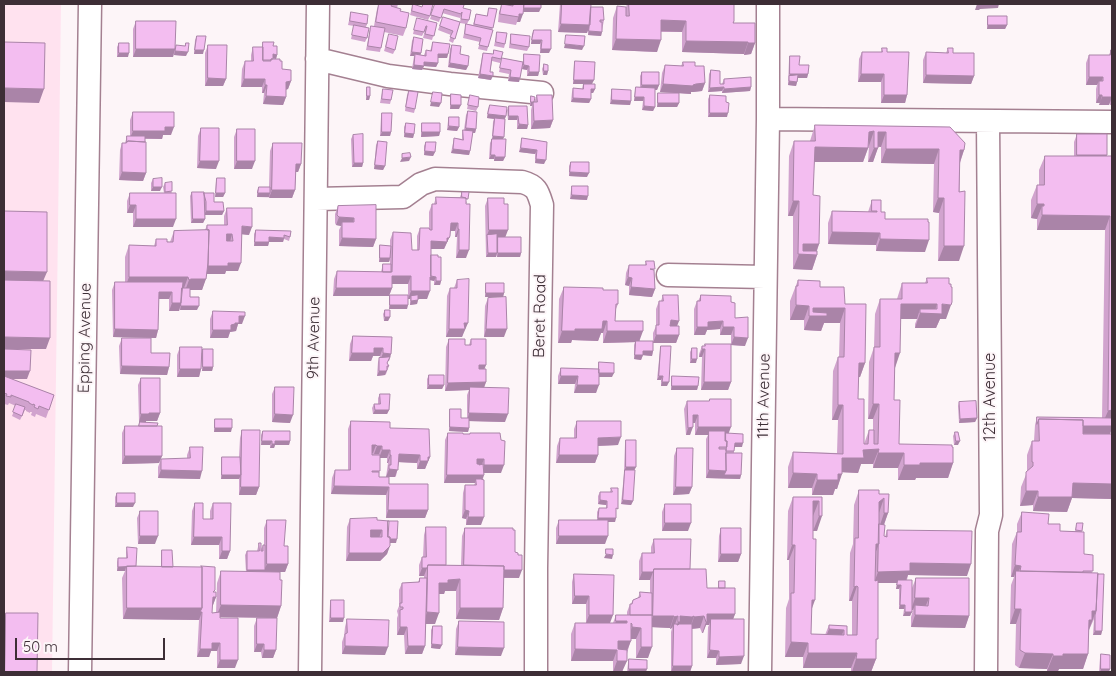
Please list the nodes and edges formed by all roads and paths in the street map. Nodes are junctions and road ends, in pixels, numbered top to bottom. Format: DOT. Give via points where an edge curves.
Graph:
graph roads {
  1 [pos="90,4"];
  2 [pos="318,4"];
  3 [pos="768,4"];
  4 [pos="317,59"];
  5 [pos="542,93"];
  6 [pos="768,119"];
  7 [pos="988,121"];
  8 [pos="1112,122"];
  9 [pos="316,199"];
  10 [pos="668,275"];
  11 [pos="765,277"];
  12 [pos="80,672"];
  13 [pos="310,672"];
  14 [pos="536,672"];
  15 [pos="760,672"];
  16 [pos="986,672"];
  1 -- 12 [label="street, Epping Avenue"];
  2 -- 4 [label="street, 9th Avenue"];
  3 -- 6 [label="street, 11th Avenue"];
  4 -- 5 [label="street" via="388,76"];
  4 -- 9 [label="street, 9th Avenue"];
  6 -- 7 [label="street"];
  6 -- 11 [label="street, 11th Avenue"];
  7 -- 8 [label="street"];
  7 -- 16 [label="street, 12th Avenue" via="991,515 987,531"];
  9 -- 13 [label="street, 9th Avenue"];
  9 -- 14 [label="street, Beret Road" via="403,197 428,180 443,179 522,182 531,184 538,192 542,205"];
  10 -- 11 [label="street"];
  11 -- 15 [label="street, 11th Avenue"];
}
